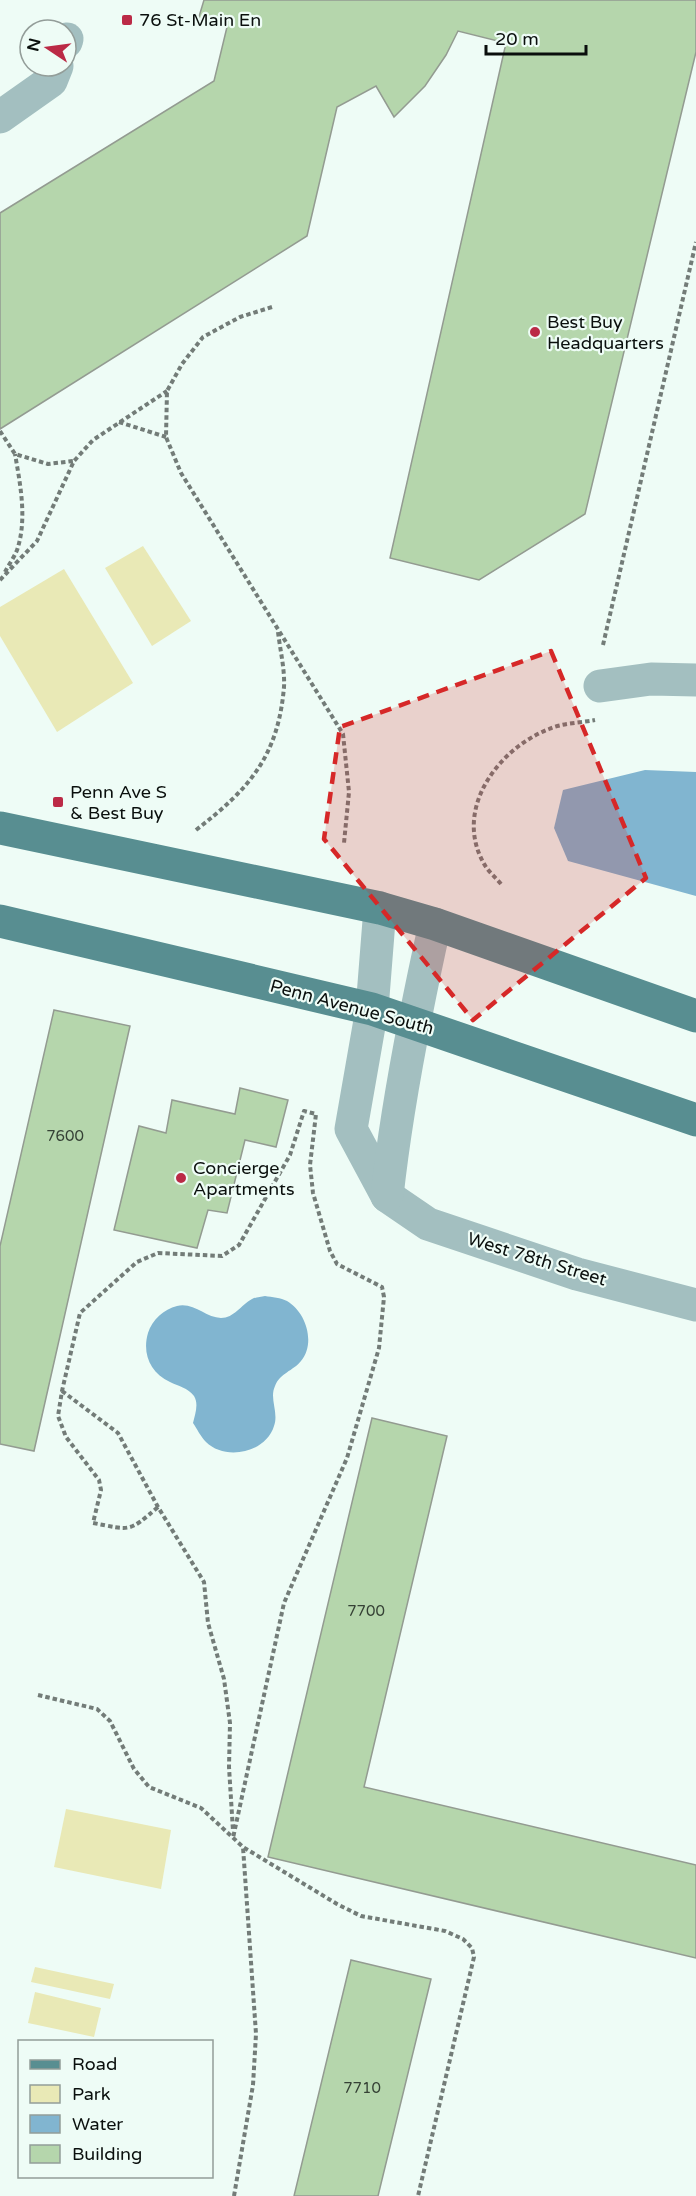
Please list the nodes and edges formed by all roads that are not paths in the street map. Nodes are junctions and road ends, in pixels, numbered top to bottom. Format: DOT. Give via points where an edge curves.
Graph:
graph roads {
  1 [pos="52,78"];
  2 [pos="0,117"];
  3 [pos="696,680"];
  4 [pos="600,686"];
  5 [pos="0,828"];
  6 [pos="380,908"];
  7 [pos="0,921"];
  8 [pos="435,924"];
  9 [pos="372,1009"];
  10 [pos="696,1016"];
  11 [pos="413,1022"];
  12 [pos="696,1120"];
  13 [pos="387,1196"];
  14 [pos="696,1305"];
  1 -- 2 [label="street"];
  3 -- 4 [label="street"];
  5 -- 6 [label="main road"];
  6 -- 8 [label="main road"];
  6 -- 9 [label="street, West 78th Street"];
  7 -- 9 [label="main road, Penn Avenue South"];
  8 -- 10 [label="main road"];
  8 -- 11 [label="street"];
  9 -- 11 [label="main road, Penn Avenue South"];
  9 -- 13 [label="street, West 78th Street" via="351,1130"];
  11 -- 12 [label="main road, Penn Avenue South"];
  11 -- 13 [label="street"];
  13 -- 14 [label="street, West 78th Street" via="428,1224 578,1274"];
}
